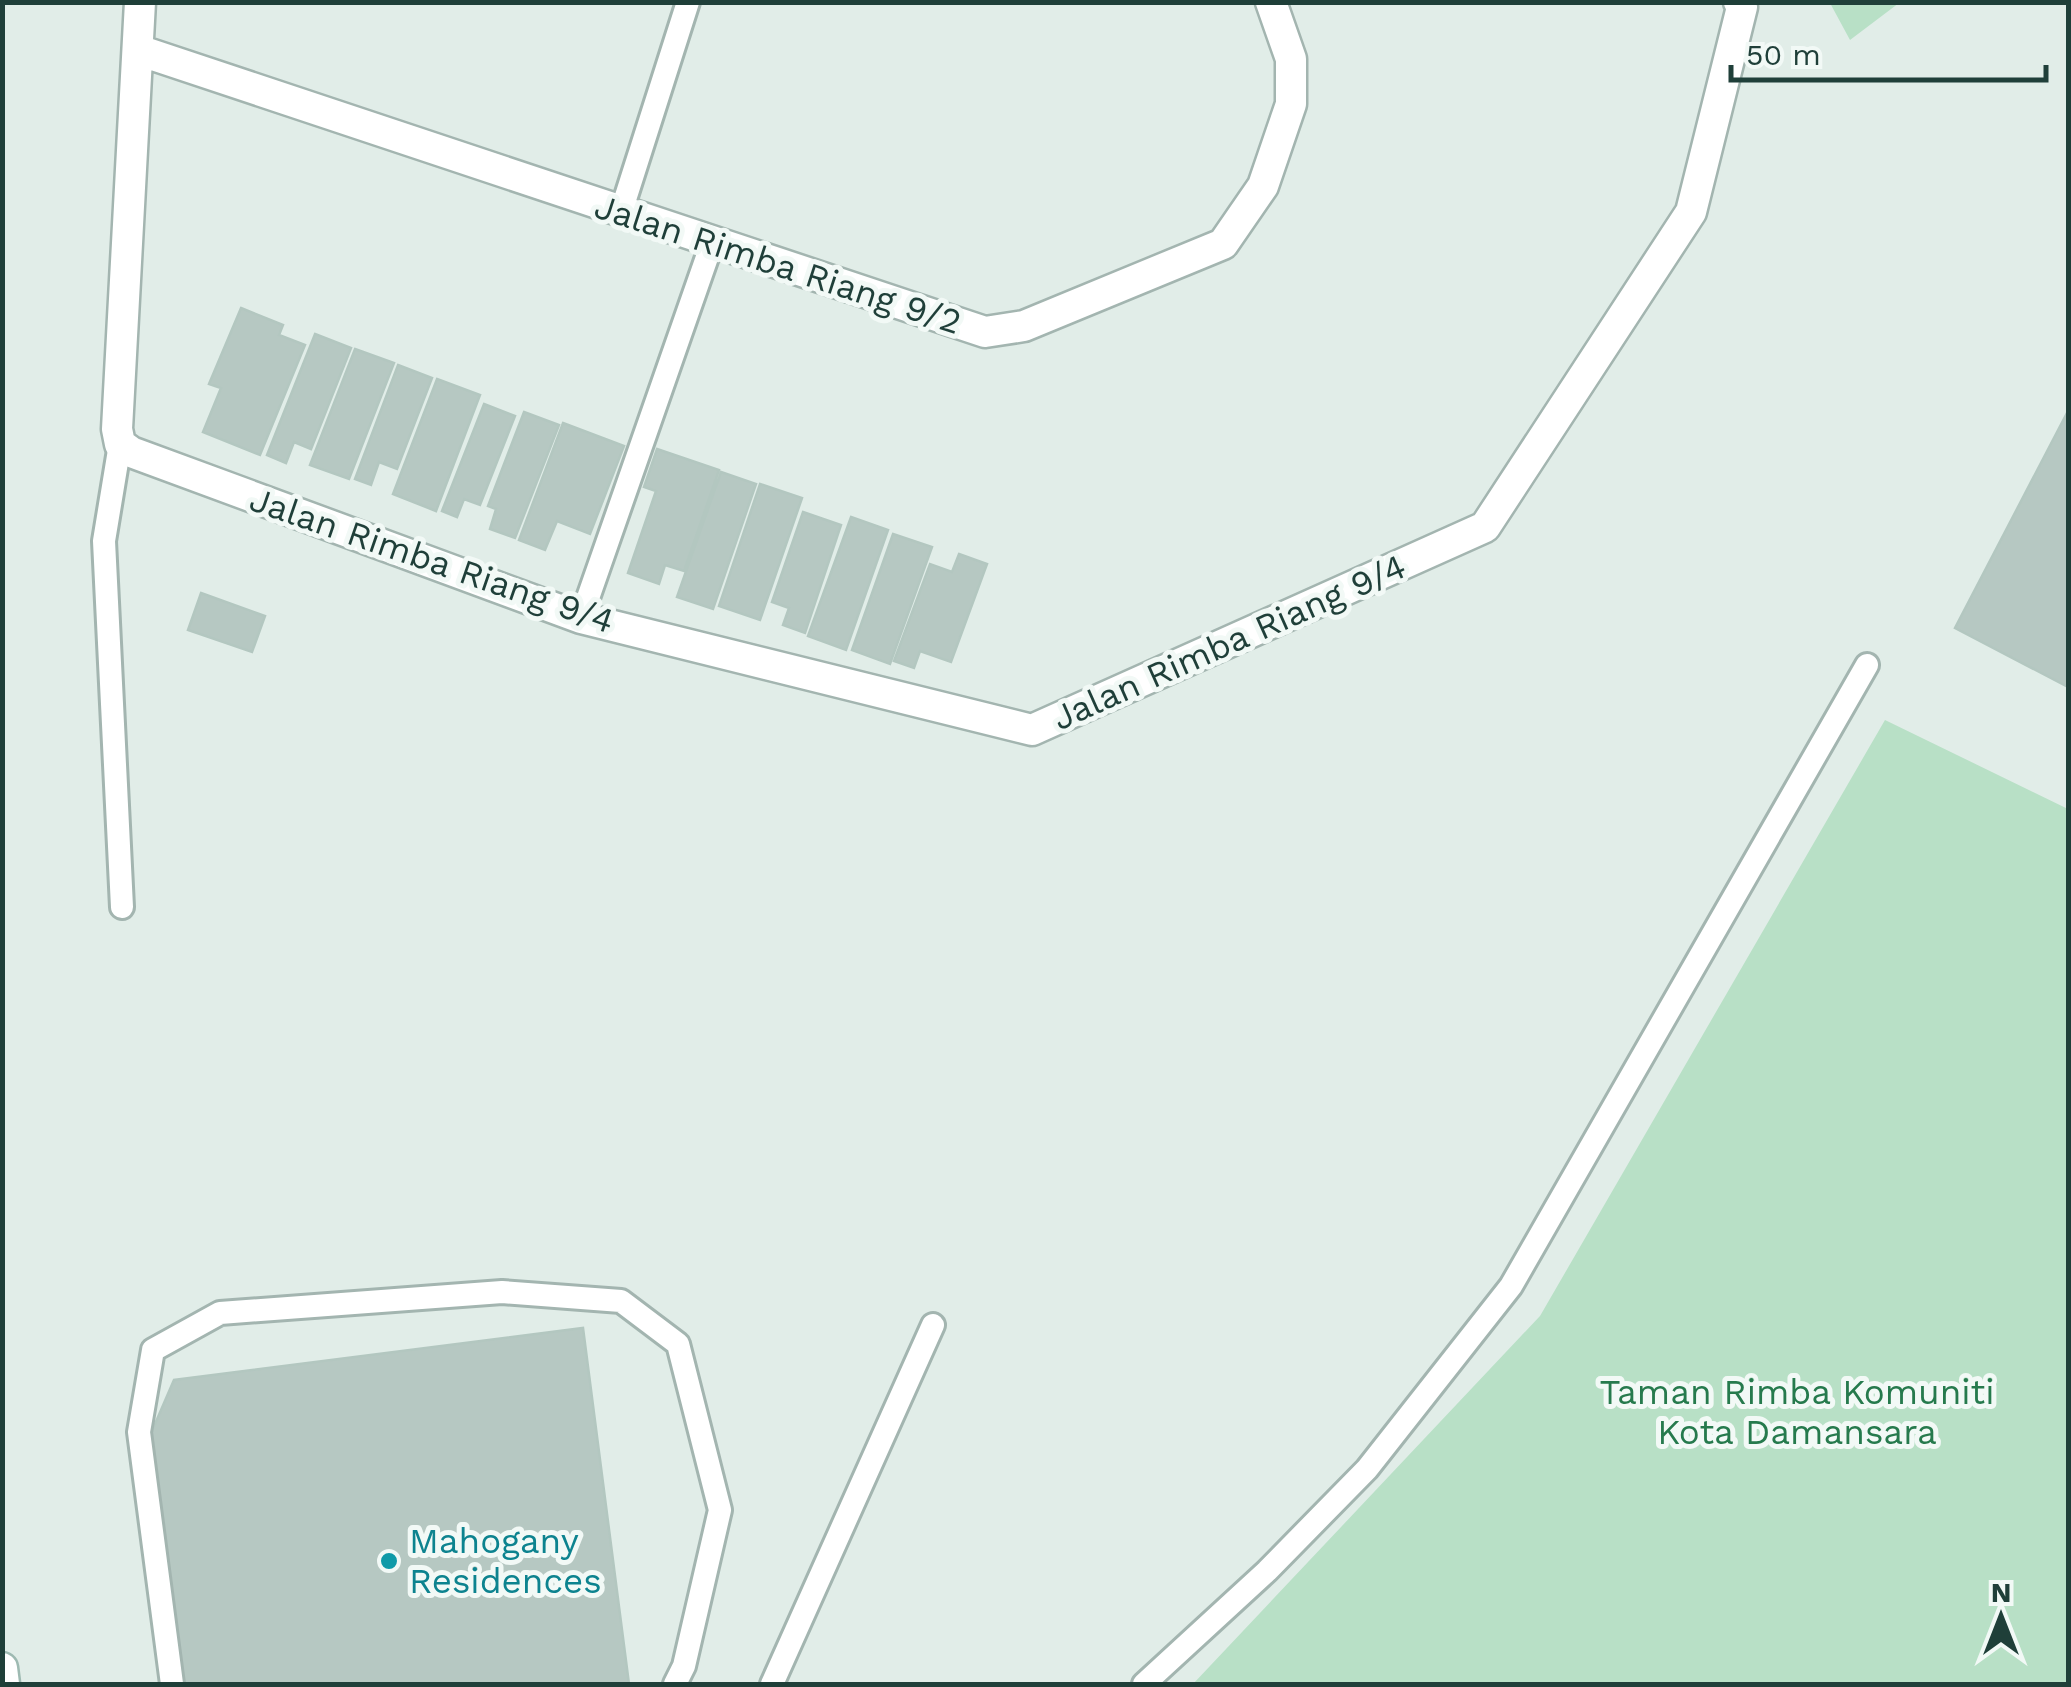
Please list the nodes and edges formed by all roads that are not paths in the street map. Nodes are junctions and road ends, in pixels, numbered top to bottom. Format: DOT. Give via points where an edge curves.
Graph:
graph roads {
  1 [pos="140,2"];
  2 [pos="688,2"];
  3 [pos="1271,2"];
  4 [pos="1739,2"];
  5 [pos="138,50"];
  6 [pos="621,212"];
  7 [pos="712,242"];
  8 [pos="120,444"];
  9 [pos="581,618"];
  10 [pos="1866,665"];
  11 [pos="122,908"];
  12 [pos="933,1325"];
  13 [pos="2,1668"];
  14 [pos="4,1684"];
  15 [pos="172,1684"];
  16 [pos="675,1684"];
  17 [pos="772,1684"];
  18 [pos="1144,1684"];
  1 -- 5 [label="street"];
  2 -- 6 [label="lane"];
  3 -- 7 [label="street, Jalan Rimba Riang 9/2" via="1291,59 1291,104 1262,186 1224,244 1024,326 985,332"];
  4 -- 9 [label="street, Jalan Rimba Riang 9/4" via="1690,212 1484,528 1032,730"];
  5 -- 6 [label="street, Jalan Rimba Riang 9/2"];
  5 -- 8 [label="street"];
  6 -- 7 [label="street, Jalan Rimba Riang 9/2"];
  7 -- 9 [label="lane"];
  8 -- 9 [label="street, Jalan Rimba Riang 9/4"];
  8 -- 11 [label="lane" via="104,541"];
  10 -- 18 [label="lane" via="1511,1286 1366,1469"];
  12 -- 17 [label="lane"];
  13 -- 14 [label="street"];
  15 -- 16 [label="lane" via="139,1432 153,1350 220,1313 502,1292 622,1300 678,1344 720,1510"];
}
